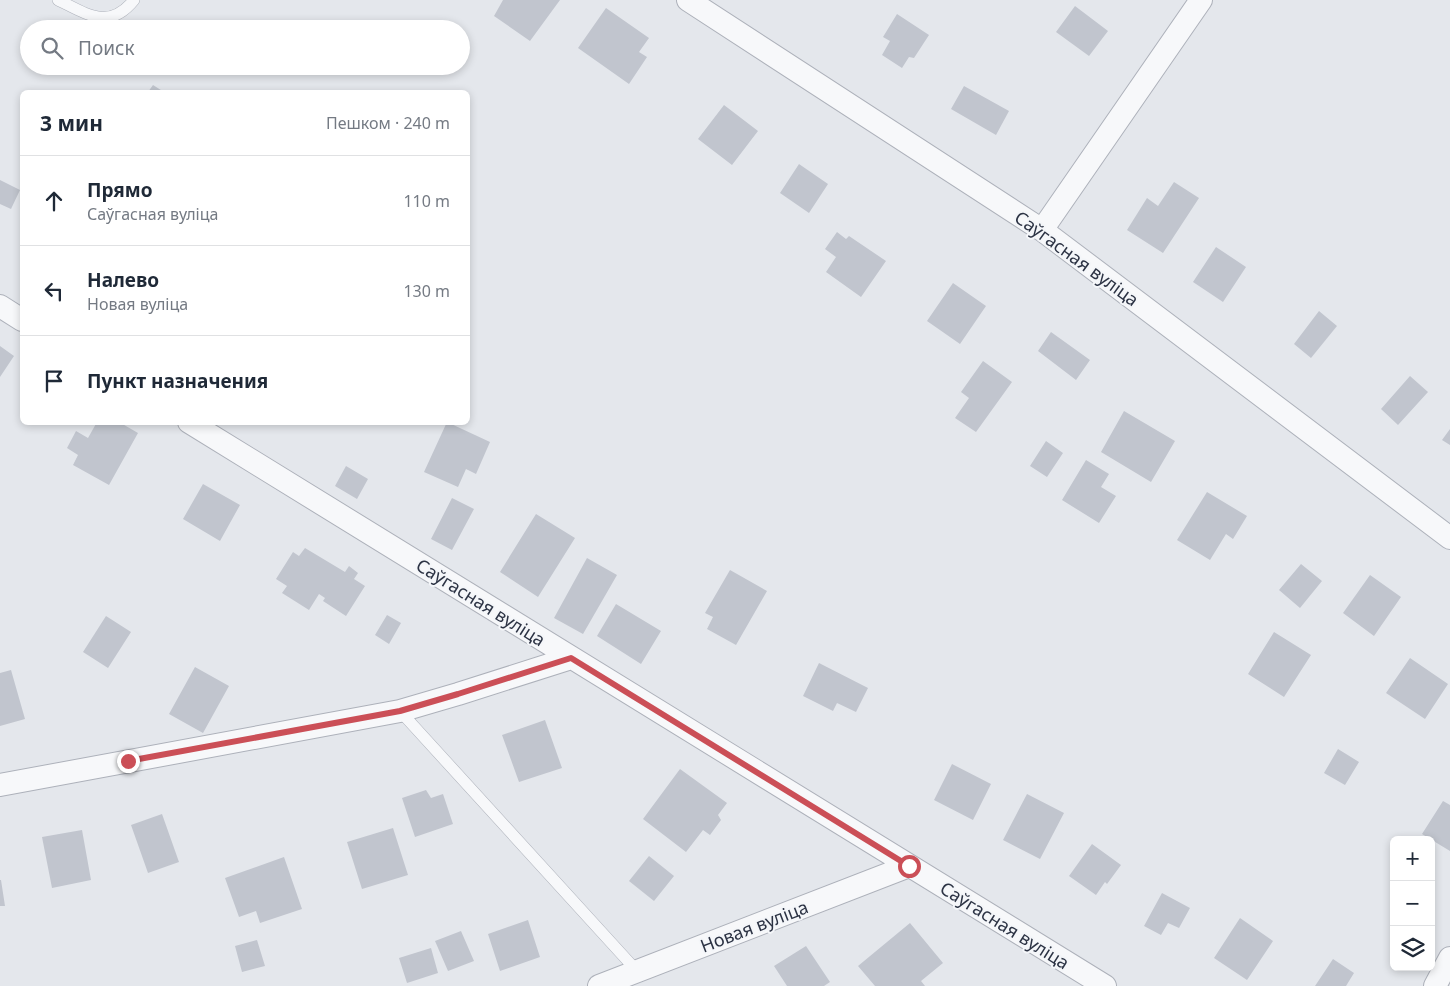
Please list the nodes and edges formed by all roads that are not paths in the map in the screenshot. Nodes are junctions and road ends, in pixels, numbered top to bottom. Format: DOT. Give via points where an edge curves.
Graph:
graph roads {
  1 [pos="58,0"];
  2 [pos="134,0"];
  3 [pos="688,0"];
  4 [pos="1201,0"];
  5 [pos="1042,230"];
  6 [pos="0,306"];
  7 [pos="20,319"];
  8 [pos="193,425"];
  9 [pos="1450,538"];
  10 [pos="571,658"];
  11 [pos="400,711"];
  12 [pos="0,785"];
  13 [pos="909,866"];
  14 [pos="1450,958"];
  15 [pos="637,972"];
  16 [pos="1093,983"];
  17 [pos="599,986"];
  18 [pos="1435,986"];
  1 -- 2 [label="lane" via="103,18 118,15"];
  3 -- 5 [label="street, Саўгасная вуліца"];
  4 -- 5 [label="street"];
  5 -- 9 [label="street, Саўгасная вуліца"];
  6 -- 7 [label="street"];
  8 -- 10 [label="street, Саўгасная вуліца"];
  10 -- 11 [label="street"];
  10 -- 13 [label="street, Саўгасная вуліца"];
  11 -- 12 [label="street"];
  11 -- 15 [label="lane"];
  13 -- 15 [label="street, Новая вуліца"];
  13 -- 16 [label="street, Саўгасная вуліца"];
  14 -- 18 [label="street"];
  15 -- 17 [label="street, Новая вуліца"];
}
